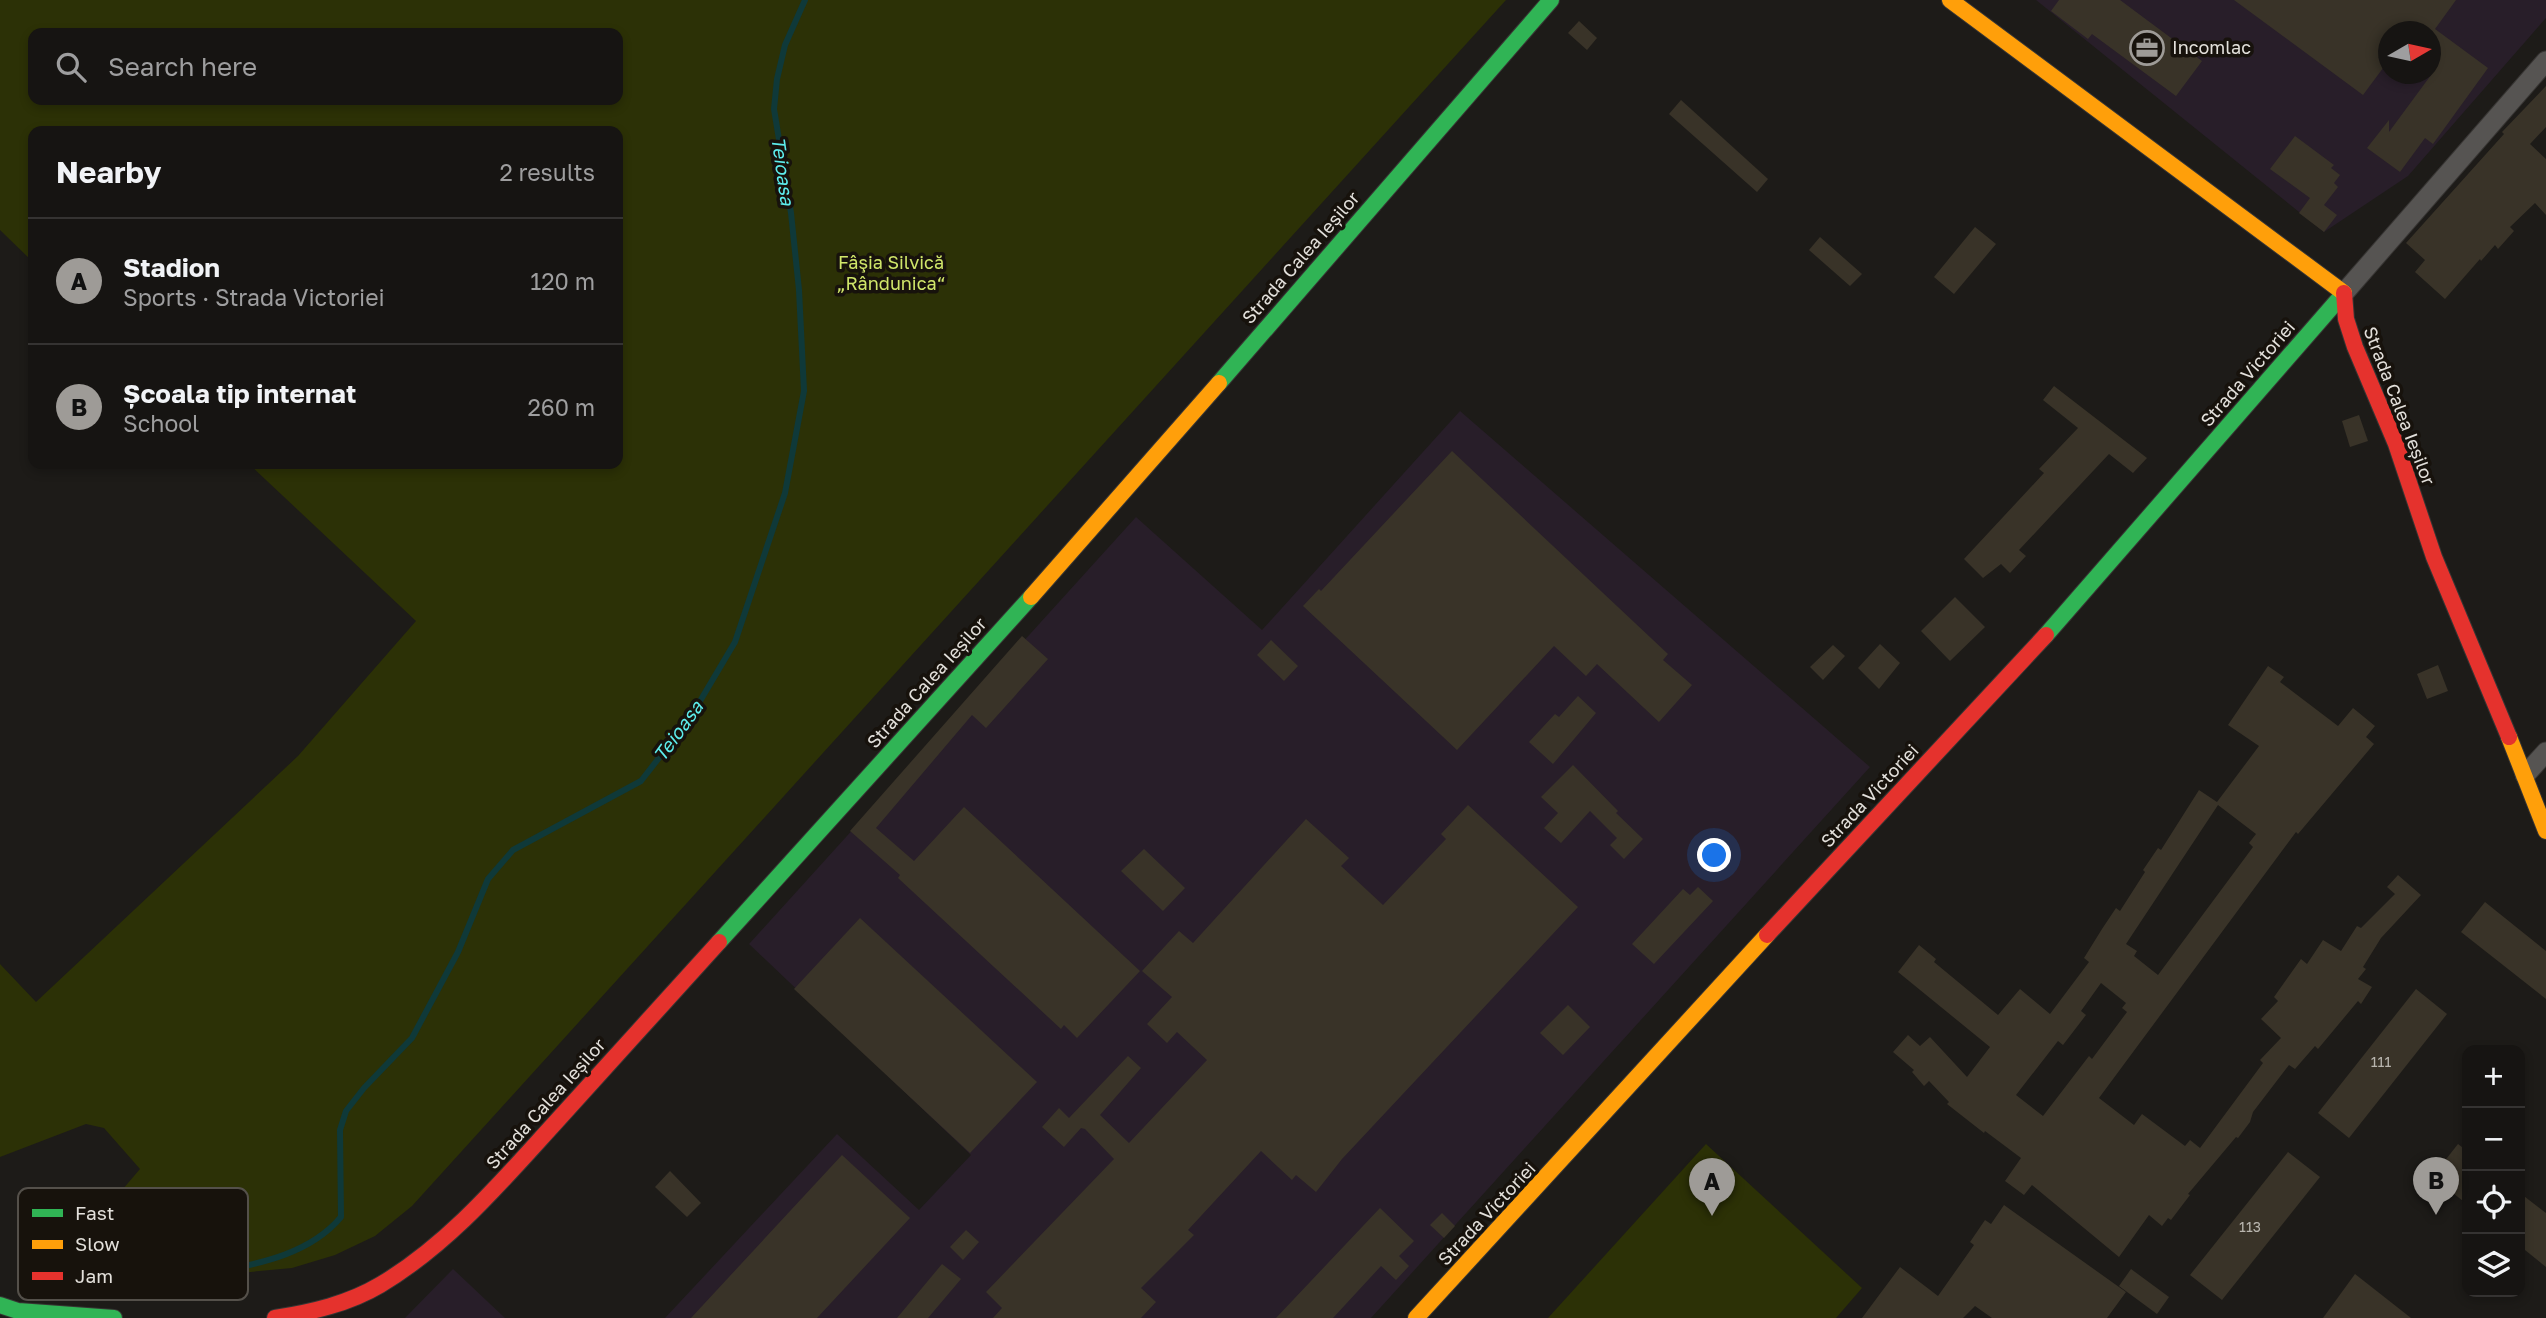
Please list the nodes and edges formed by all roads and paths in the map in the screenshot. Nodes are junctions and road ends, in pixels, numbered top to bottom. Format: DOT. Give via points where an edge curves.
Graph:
graph roads {
  1 [pos="1551,0"];
  2 [pos="1950,0"];
  3 [pos="2546,61"];
  4 [pos="2344,293"];
  5 [pos="2546,752"];
  6 [pos="2525,775"];
  7 [pos="2546,831"];
  8 [pos="0,1305"];
  9 [pos="114,1318"];
  10 [pos="275,1318"];
  11 [pos="1416,1318"];
  1 -- 10 [label="street, Strada Calea Ieșilor" via="1081,542 498,1186 390,1278 334,1306"];
  2 -- 4 [label="street"];
  3 -- 4 [label="street"];
  4 -- 6 [label="street, Strada Calea Ieșilor" via="2355,347 2396,444 2434,556"];
  4 -- 11 [label="street, Strada Victoriei" via="2035,647"];
  5 -- 6 [label="street"];
  6 -- 7 [label="street, Strada Calea Ieșilor"];
  8 -- 9 [label="street" via="18,1311"];
}
